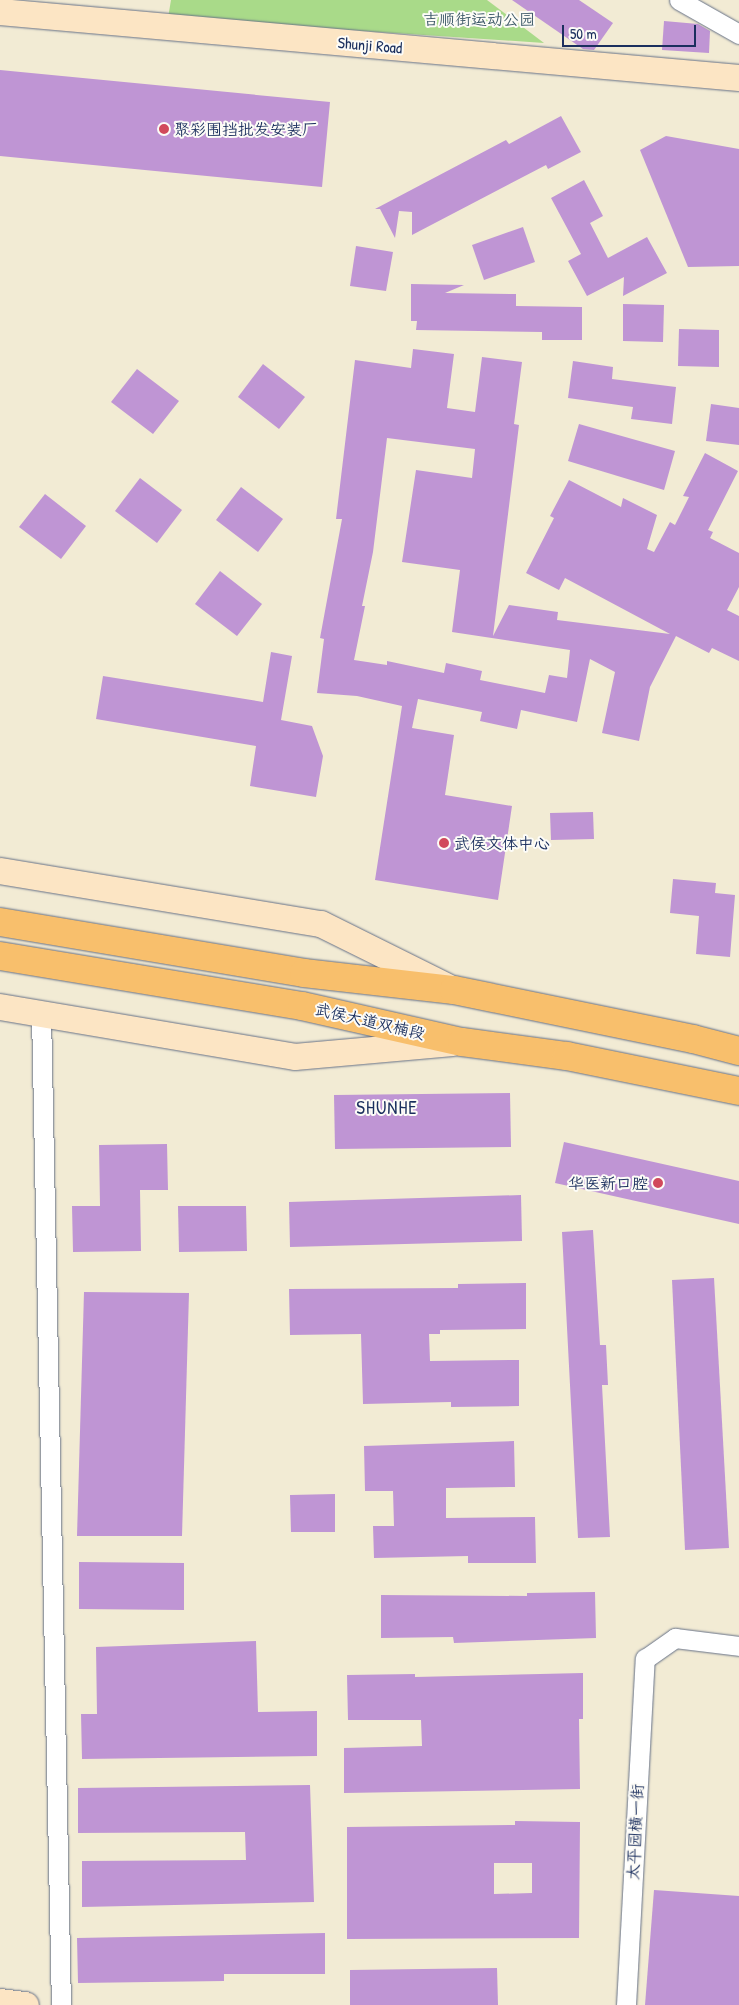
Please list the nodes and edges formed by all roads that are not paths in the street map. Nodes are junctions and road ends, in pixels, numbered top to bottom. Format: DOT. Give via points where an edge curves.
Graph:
graph roads {
  1 [pos="679,0"];
  2 [pos="0,12"];
  3 [pos="739,34"];
  4 [pos="739,78"];
  5 [pos="0,871"];
  6 [pos="0,922"];
  7 [pos="0,956"];
  8 [pos="454,990"];
  9 [pos="0,1007"];
  10 [pos="41,1012"];
  11 [pos="462,1042"];
  12 [pos="739,1051"];
  13 [pos="739,1092"];
  14 [pos="739,1646"];
  15 [pos="0,2002"];
  16 [pos="26,2005"];
  17 [pos="61,2005"];
  18 [pos="626,2005"];
  1 -- 3 [label="street"];
  2 -- 4 [label="street, Shunji Road"];
  5 -- 8 [label="street" via="321,924"];
  6 -- 8 [label="main road" via="304,973"];
  7 -- 11 [label="main road, 武侯大道双楠段" via="302,1006"];
  8 -- 12 [label="main road"];
  9 -- 10 [label="street"];
  10 -- 11 [label="street" via="295,1057"];
  10 -- 17 [label="street"];
  11 -- 13 [label="main road, 武侯大道双楠段" via="567,1056"];
  14 -- 18 [label="street, 太平园横一街" via="675,1638 645,1659"];
  15 -- 16 [label="street"];
}
